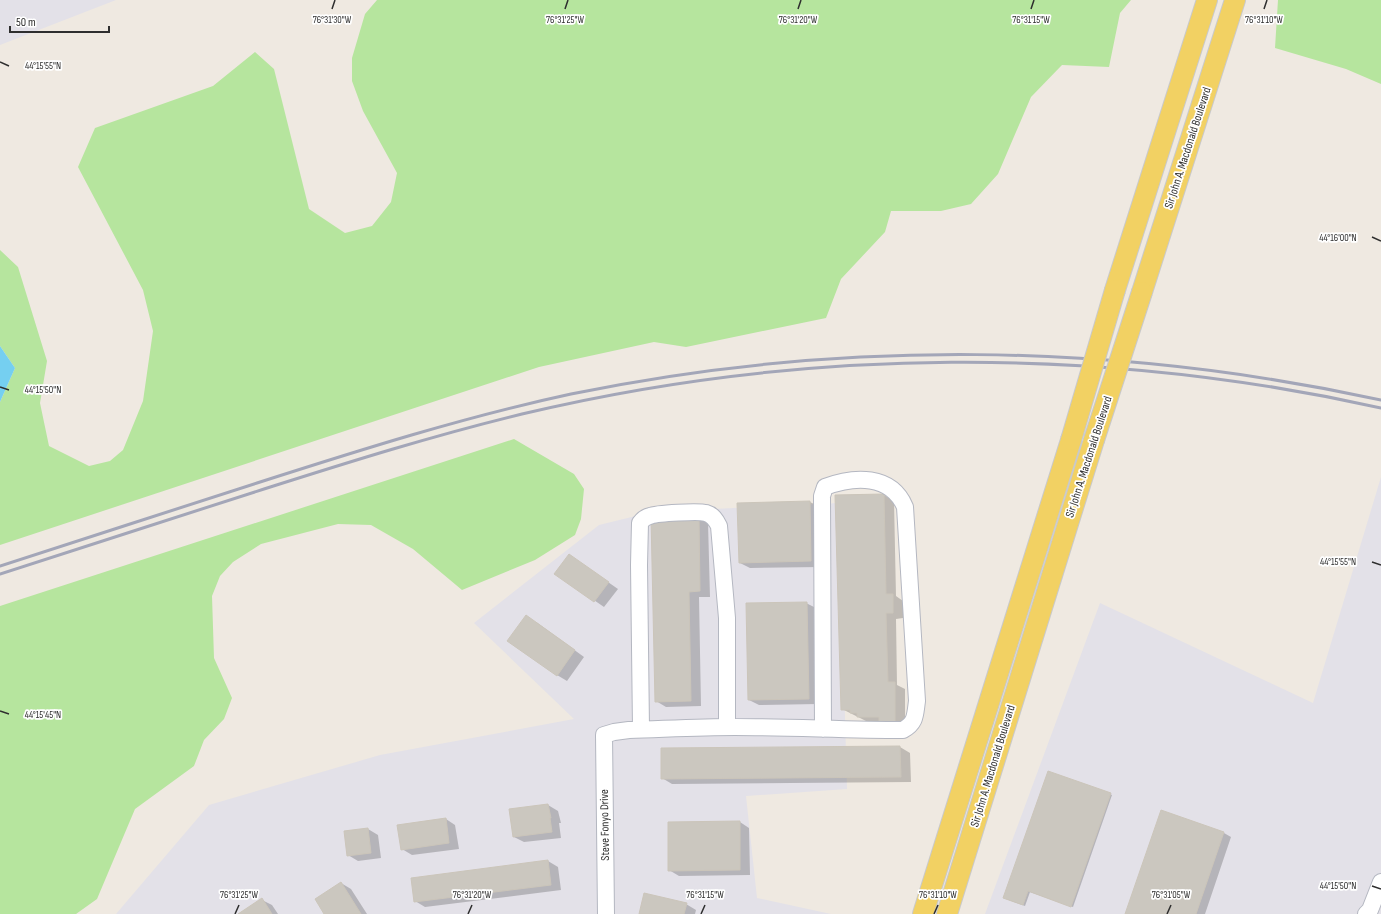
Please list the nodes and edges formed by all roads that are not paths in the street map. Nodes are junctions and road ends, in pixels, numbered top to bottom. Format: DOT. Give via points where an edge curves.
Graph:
graph roads {
  1 [pos="1207,0"];
  2 [pos="1235,0"];
  3 [pos="727,727"];
  4 [pos="641,729"];
  5 [pos="823,729"];
  6 [pos="1381,882"];
  7 [pos="606,914"];
  8 [pos="923,914"];
  9 [pos="947,914"];
  10 [pos="1366,914"];
  1 -- 8 [label="main road, Sir John A. Macdonald Boulevard, bridge"];
  2 -- 9 [label="main road, Sir John A. Macdonald Boulevard, bridge" via="1094,440"];
  3 -- 4 [label="street"];
  3 -- 4 [label="street" via="727,618 719,526 714,518 706,513 696,513 651,515 640,523"];
  3 -- 5 [label="street"];
  4 -- 7 [label="street, Steve Fonyo Drive" via="604,735"];
  5 -- 5 [label="street" via="903,730 909,727 915,718 917,701 905,507 901,498 882,483 863,480 839,482 825,487 822,496"];
  6 -- 10 [label="street"];
}
